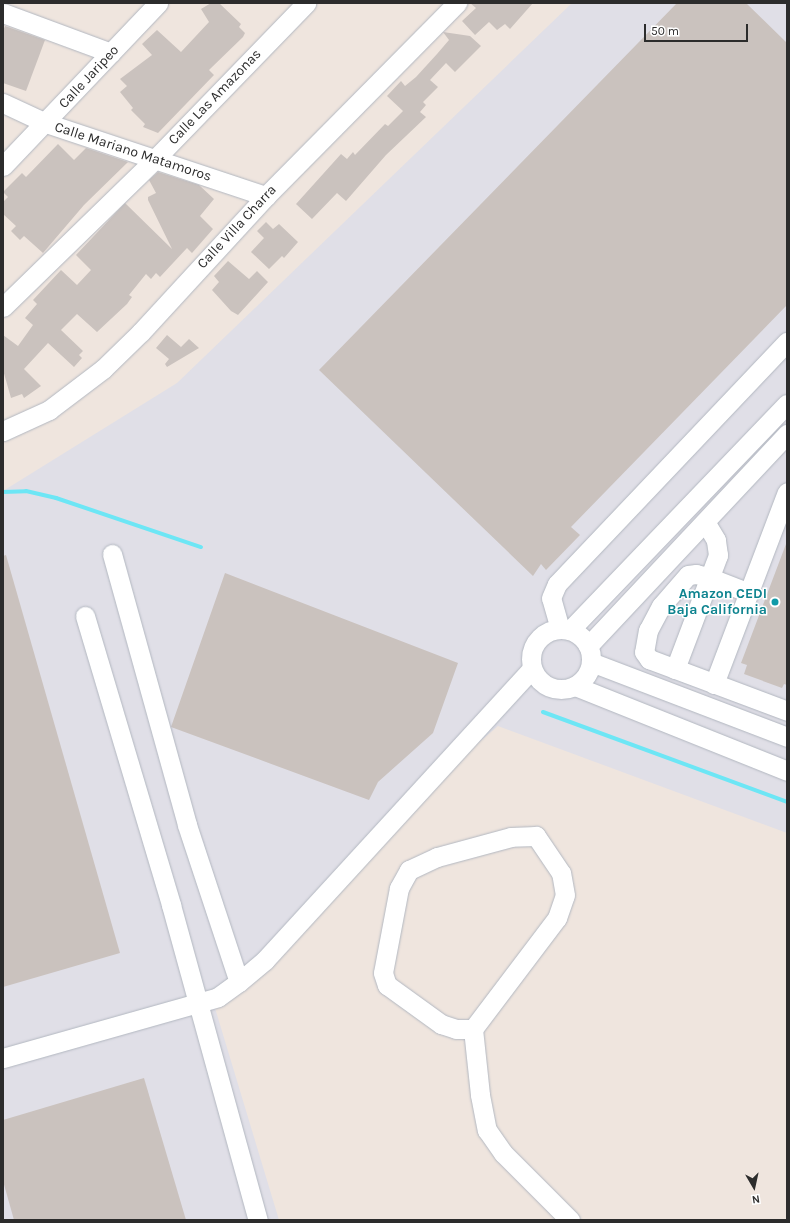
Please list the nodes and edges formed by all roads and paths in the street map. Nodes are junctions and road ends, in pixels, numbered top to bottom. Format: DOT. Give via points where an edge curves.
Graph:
graph roads {
  1 [pos="158,3"];
  2 [pos="306,3"];
  3 [pos="457,3"];
  4 [pos="3,13"];
  5 [pos="111,53"];
  6 [pos="3,103"];
  7 [pos="46,123"];
  8 [pos="156,158"];
  9 [pos="3,166"];
  10 [pos="266,196"];
  11 [pos="3,307"];
  12 [pos="787,342"];
  13 [pos="787,404"];
  14 [pos="3,431"];
  15 [pos="787,434"];
  16 [pos="787,492"];
  17 [pos="705,522"];
  18 [pos="112,554"];
  19 [pos="708,577"];
  20 [pos="747,592"];
  21 [pos="85,616"];
  22 [pos="565,630"];
  23 [pos="590,654"];
  24 [pos="532,668"];
  25 [pos="675,669"];
  26 [pos="714,684"];
  27 [pos="575,686"];
  28 [pos="787,711"];
  29 [pos="787,737"];
  30 [pos="787,771"];
  31 [pos="240,982"];
  32 [pos="197,1003"];
  33 [pos="473,1029"];
  34 [pos="3,1058"];
  35 [pos="258,1220"];
  36 [pos="570,1220"];
  1 -- 5 [label="street, Calle Jaripeo"];
  2 -- 8 [label="street, Calle Las Amazonas"];
  3 -- 10 [label="street, Calle Villa Charra"];
  4 -- 5 [label="street"];
  5 -- 7 [label="street, Calle Jaripeo"];
  6 -- 7 [label="street, Calle Mariano Matamoros"];
  7 -- 8 [label="street, Calle Mariano Matamoros"];
  7 -- 9 [label="street, Calle Jaripeo"];
  8 -- 10 [label="street, Calle Mariano Matamoros"];
  8 -- 11 [label="street, Calle Las Amazonas"];
  10 -- 14 [label="street, Calle Villa Charra" via="141,332 103,369 49,410"];
  12 -- 22 [label="street" via="557,584 551,598"];
  13 -- 22 [label="street"];
  15 -- 17 [label="street"];
  16 -- 20 [label="street"];
  17 -- 19 [label="street" via="716,540 718,555"];
  17 -- 23 [label="street"];
  18 -- 31 [label="street" via="187,825"];
  19 -- 20 [label="street"];
  19 -- 25 [label="street"];
  19 -- 25 [label="street" via="688,575 661,606 648,630 644,652 649,659"];
  20 -- 26 [label="street"];
  21 -- 32 [label="street" via="171,905"];
  22 -- 23 [label="street" via="577,634"];
  22 -- 24 [label="street" via="546,633 534,644 531,652"];
  23 -- 27 [label="street" via="586,676"];
  23 -- 29 [label="street"];
  24 -- 27 [label="street" via="546,686 560,690"];
  24 -- 31 [label="street" via="265,960"];
  25 -- 26 [label="street"];
  26 -- 28 [label="street"];
  27 -- 30 [label="street"];
  31 -- 32 [label="street" via="218,997"];
  32 -- 34 [label="street"];
  32 -- 35 [label="street"];
  33 -- 33 [label="street" via="456,1029 441,1024 387,985 383,974 399,888 409,870 444,855 512,837 536,836 561,873 565,896 557,918"];
  33 -- 36 [label="street" via="480,1095 487,1130 503,1153"];
}
